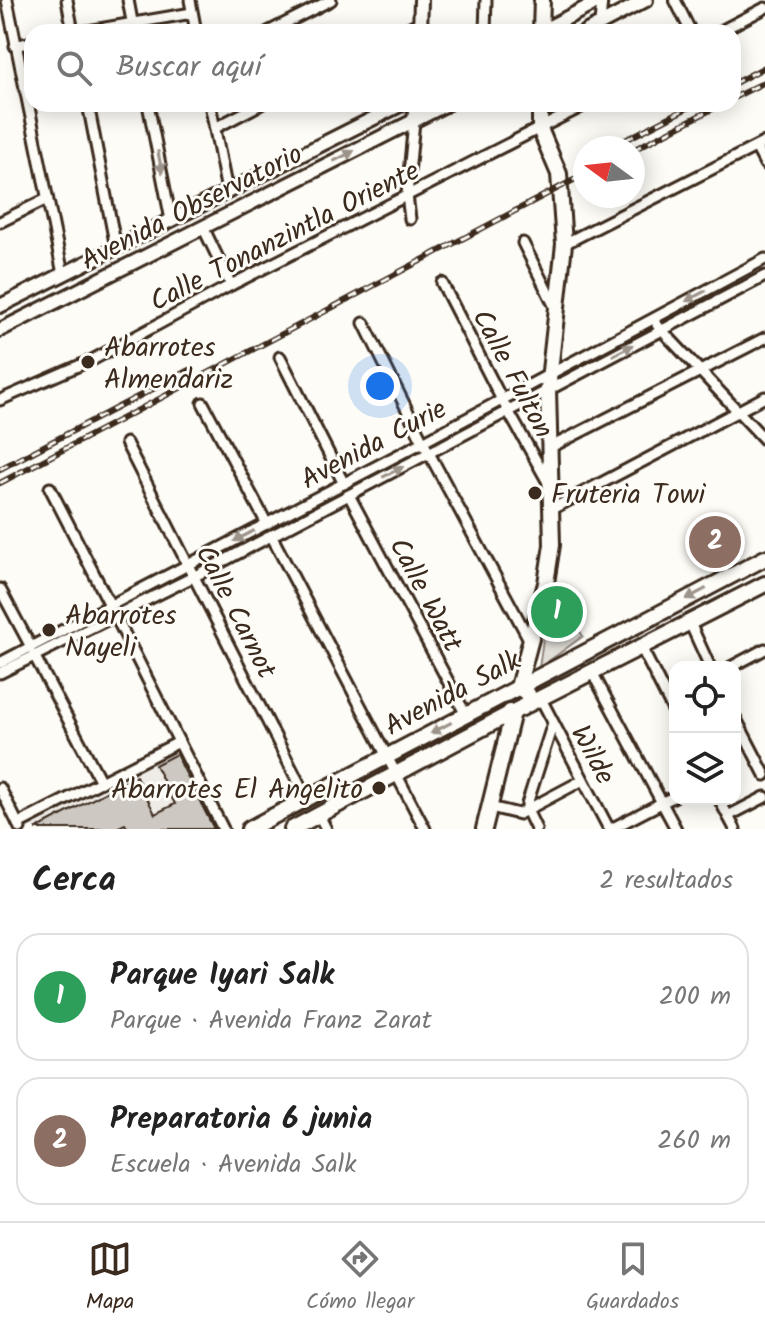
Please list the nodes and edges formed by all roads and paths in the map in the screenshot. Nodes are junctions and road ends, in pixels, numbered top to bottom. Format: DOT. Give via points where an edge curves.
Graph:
graph roads {
  1 [pos="7,0"];
  2 [pos="67,0"];
  3 [pos="128,0"];
  4 [pos="190,0"];
  5 [pos="331,0"];
  6 [pos="421,0"];
  7 [pos="486,0"];
  8 [pos="542,0"];
  9 [pos="601,0"];
  10 [pos="646,0"];
  11 [pos="675,0"];
  12 [pos="765,8"];
  13 [pos="192,13"];
  14 [pos="72,24"];
  15 [pos="132,24"];
  16 [pos="149,24"];
  17 [pos="194,24"];
  18 [pos="284,24"];
  19 [pos="420,24"];
  20 [pos="485,24"];
  21 [pos="540,24"];
  22 [pos="555,24"];
  23 [pos="600,24"];
  24 [pos="687,24"];
  25 [pos="734,24"];
  26 [pos="0,37"];
  27 [pos="14,41"];
  28 [pos="24,42"];
  29 [pos="24,89"];
  30 [pos="29,112"];
  31 [pos="90,112"];
  32 [pos="150,112"];
  33 [pos="212,112"];
  34 [pos="246,112"];
  35 [pos="386,112"];
  36 [pos="415,112"];
  37 [pos="431,112"];
  38 [pos="540,112"];
  39 [pos="572,112"];
  40 [pos="414,121"];
  41 [pos="215,128"];
  42 [pos="540,129"];
  43 [pos="761,144"];
  44 [pos="765,164"];
  45 [pos="227,191"];
  46 [pos="407,195"];
  47 [pos="47,199"];
  48 [pos="410,219"];
  49 [pos="171,220"];
  50 [pos="0,222"];
  51 [pos="203,227"];
  52 [pos="145,233"];
  53 [pos="523,243"];
  54 [pos="564,244"];
  55 [pos="116,248"];
  56 [pos="154,251"];
  57 [pos="765,259"];
  58 [pos="63,274"];
  59 [pos="765,276"];
  60 [pos="442,283"];
  61 [pos="42,285"];
  62 [pos="231,285"];
  63 [pos="52,303"];
  64 [pos="0,306"];
  65 [pos="558,314"];
  66 [pos="653,319"];
  67 [pos="364,323"];
  68 [pos="0,330"];
  69 [pos="661,330"];
  70 [pos="765,338"];
  71 [pos="280,357"];
  72 [pos="552,372"];
  73 [pos="700,372"];
  74 [pos="548,389"];
  75 [pos="765,397"];
  76 [pos="0,400"];
  77 [pos="502,400"];
  78 [pos="203,403"];
  79 [pos="507,411"];
  80 [pos="736,412"];
  81 [pos="765,440"];
  82 [pos="423,442"];
  83 [pos="126,443"];
  84 [pos="549,448"];
  85 [pos="430,453"];
  86 [pos="344,484"];
  87 [pos="549,484"];
  88 [pos="50,488"];
  89 [pos="349,495"];
  90 [pos="552,509"];
  91 [pos="267,524"];
  92 [pos="271,535"];
  93 [pos="765,558"];
  94 [pos="189,565"];
  95 [pos="195,576"];
  96 [pos="765,584"];
  97 [pos="0,589"];
  98 [pos="110,605"];
  99 [pos="116,617"];
  100 [pos="690,623"];
  101 [pos="530,641"];
  102 [pos="641,647"];
  103 [pos="33,651"];
  104 [pos="763,654"];
  105 [pos="707,661"];
  106 [pos="0,663"];
  107 [pos="741,663"];
  108 [pos="592,672"];
  109 [pos="0,673"];
  110 [pos="512,690"];
  111 [pos="541,699"];
  112 [pos="669,702"];
  113 [pos="518,710"];
  114 [pos="466,715"];
  115 [pos="553,723"];
  116 [pos="739,733"];
  117 [pos="179,742"];
  118 [pos="386,757"];
  119 [pos="395,775"];
  120 [pos="765,775"];
  121 [pos="583,780"];
  122 [pos="101,782"];
  123 [pos="0,788"];
  124 [pos="765,797"];
  125 [pos="307,799"];
  126 [pos="669,799"];
  127 [pos="662,803"];
  128 [pos="722,805"];
  129 [pos="490,807"];
  130 [pos="527,810"];
  131 [pos="319,815"];
  132 [pos="728,816"];
  133 [pos="19,826"];
  134 [pos="613,828"];
  135 [pos="223,829"];
  136 [pos="249,829"];
  137 [pos="292,829"];
  138 [pos="326,829"];
  139 [pos="425,829"];
  140 [pos="484,829"];
  141 [pos="536,829"];
  142 [pos="676,829"];
  143 [pos="735,829"];
  1 -- 27 [label="street"];
  2 -- 14 [label="street"];
  3 -- 15 [label="street"];
  4 -- 13 [label="street"];
  5 -- 18 [label="street"];
  6 -- 19 [label="street"];
  7 -- 20 [label="street"];
  8 -- 21 [label="main road"];
  9 -- 22 [label="street"];
  9 -- 23 [label="street"];
  10 -- 23 [label="street"];
  11 -- 24 [label="street"];
  12 -- 25 [label="street"];
  13 -- 16 [label="street"];
  13 -- 17 [label="street"];
  26 -- 27 [label="street"];
  27 -- 28 [label="street"];
  27 -- 29 [label="street"];
  30 -- 47 [label="street"];
  31 -- 55 [label="street"];
  32 -- 49 [label="street, one-way"];
  33 -- 41 [label="street"];
  34 -- 41 [label="street"];
  35 -- 45 [label="street, Avenida Observatorio"];
  36 -- 40 [label="street"];
  37 -- 40 [label="street, Avenida Observatorio"];
  38 -- 42 [label="main road"];
  39 -- 42 [label="street, Calle Tonanzintla Oriente"];
  40 -- 46 [label="street"];
  51 -- 40 [label="street, Avenida Observatorio, one-way"];
  41 -- 45 [label="street"];
  42 -- 46 [label="street, Calle Tonanzintla Oriente"];
  42 -- 54 [label="main road" via="559,174"];
  43 -- 44 [label="street"];
  43 -- 54 [label="street"];
  45 -- 49 [label="street, Avenida Observatorio"];
  46 -- 48 [label="street"];
  46 -- 62 [label="street, Calle Tonanzintla Oriente"];
  47 -- 50 [label="street"];
  47 -- 58 [label="street"];
  49 -- 52 [label="street, Avenida Observatorio"];
  51 -- 56 [label="street, Avenida Observatorio"];
  51 -- 62 [label="street"];
  52 -- 55 [label="street, Avenida Observatorio"];
  52 -- 56 [label="street"];
  53 -- 65 [label="street"];
  54 -- 65 [label="main road"];
  55 -- 58 [label="street, Avenida Observatorio"];
  56 -- 63 [label="street, Avenida Observatorio"];
  57 -- 66 [label="street, Avenida Curie, one-way"];
  58 -- 61 [label="street, Avenida Observatorio"];
  59 -- 69 [label="street, Avenida Curie"];
  60 -- 77 [label="street, Calle Fulton"];
  61 -- 63 [label="street"];
  61 -- 64 [label="street, Avenida Observatorio"];
  62 -- 76 [label="street, Calle Tonanzintla Oriente" via="94,359"];
  63 -- 68 [label="street, Avenida Observatorio"];
  65 -- 72 [label="main road"];
  66 -- 69 [label="street"];
  66 -- 72 [label="street, Avenida Curie"];
  67 -- 82 [label="street"];
  69 -- 73 [label="street"];
  74 -- 69 [label="street, Avenida Curie, one-way"];
  70 -- 73 [label="street"];
  71 -- 86 [label="street"];
  72 -- 74 [label="main road"];
  72 -- 77 [label="street, Avenida Curie"];
  73 -- 80 [label="street"];
  73 -- 84 [label="street"];
  74 -- 79 [label="street, Avenida Curie"];
  74 -- 84 [label="main road"];
  75 -- 80 [label="street"];
  77 -- 79 [label="street, Calle Fulton"];
  77 -- 82 [label="street, Avenida Curie"];
  78 -- 91 [label="street"];
  79 -- 85 [label="street, Avenida Curie"];
  79 -- 87 [label="street, Calle Fulton"];
  80 -- 81 [label="street"];
  80 -- 90 [label="street"];
  82 -- 85 [label="street"];
  82 -- 86 [label="street, Avenida Curie"];
  83 -- 94 [label="street, Calle Carnot"];
  84 -- 87 [label="main road"];
  89 -- 85 [label="street, Avenida Curie, one-way"];
  85 -- 101 [label="street"];
  86 -- 91 [label="street, Avenida Curie"];
  87 -- 90 [label="main road"];
  88 -- 98 [label="street"];
  89 -- 92 [label="street, Avenida Curie"];
  89 -- 114 [label="street, Calle Watt"];
  90 -- 101 [label="main road" via="546,583"];
  91 -- 94 [label="street, Avenida Curie, one-way"];
  92 -- 95 [label="street, Avenida Curie"];
  92 -- 118 [label="street"];
  93 -- 110 [label="main road, Avenida Salk, one-way"];
  94 -- 95 [label="street, Calle Carnot"];
  94 -- 98 [label="street, Avenida Curie"];
  95 -- 99 [label="street, Avenida Curie"];
  95 -- 125 [label="street, Calle Carnot"];
  96 -- 100 [label="main road, Avenida Salk"];
  97 -- 103 [label="street"];
  98 -- 103 [label="street, Avenida Curie"];
  99 -- 103 [label="street, Avenida Curie"];
  99 -- 117 [label="street"];
  100 -- 102 [label="main road, Avenida Salk"];
  100 -- 105 [label="street"];
  101 -- 110 [label="main road"];
  102 -- 108 [label="main road, Avenida Salk"];
  102 -- 112 [label="street"];
  103 -- 106 [label="street, Avenida Curie"];
  103 -- 109 [label="street, Avenida Curie"];
  103 -- 122 [label="street"];
  104 -- 107 [label="street"];
  108 -- 111 [label="main road, Avenida Salk"];
  108 -- 127 [label="street"];
  110 -- 113 [label="main road" via="528,694"];
  110 -- 113 [label="main road" via="501,705"];
  110 -- 114 [label="main road, Avenida Salk"];
  111 -- 113 [label="main road, Avenida Salk"];
  111 -- 115 [label="street, Wilde"];
  113 -- 119 [label="main road, Avenida Salk"];
  113 -- 129 [label="main road"];
  114 -- 118 [label="main road, Avenida Salk, one-way"];
  115 -- 121 [label="street, Wilde"];
  115 -- 130 [label="street"];
  116 -- 120 [label="street"];
  117 -- 122 [label="street"];
  117 -- 135 [label="street"];
  118 -- 119 [label="street"];
  118 -- 125 [label="main road, Avenida Salk"];
  119 -- 131 [label="main road, Avenida Salk"];
  119 -- 139 [label="street"];
  121 -- 130 [label="street"];
  121 -- 134 [label="street, Wilde"];
  122 -- 133 [label="street"];
  123 -- 133 [label="street"];
  124 -- 132 [label="street"];
  125 -- 136 [label="main road, Avenida Salk"];
  126 -- 127 [label="street"];
  127 -- 134 [label="street"];
  127 -- 142 [label="street"];
  128 -- 132 [label="street"];
  129 -- 130 [label="street" via="516,814"];
  129 -- 140 [label="main road"];
  130 -- 141 [label="street"];
  131 -- 137 [label="main road, Avenida Salk"];
  131 -- 138 [label="street"];
  132 -- 143 [label="street"];
}
